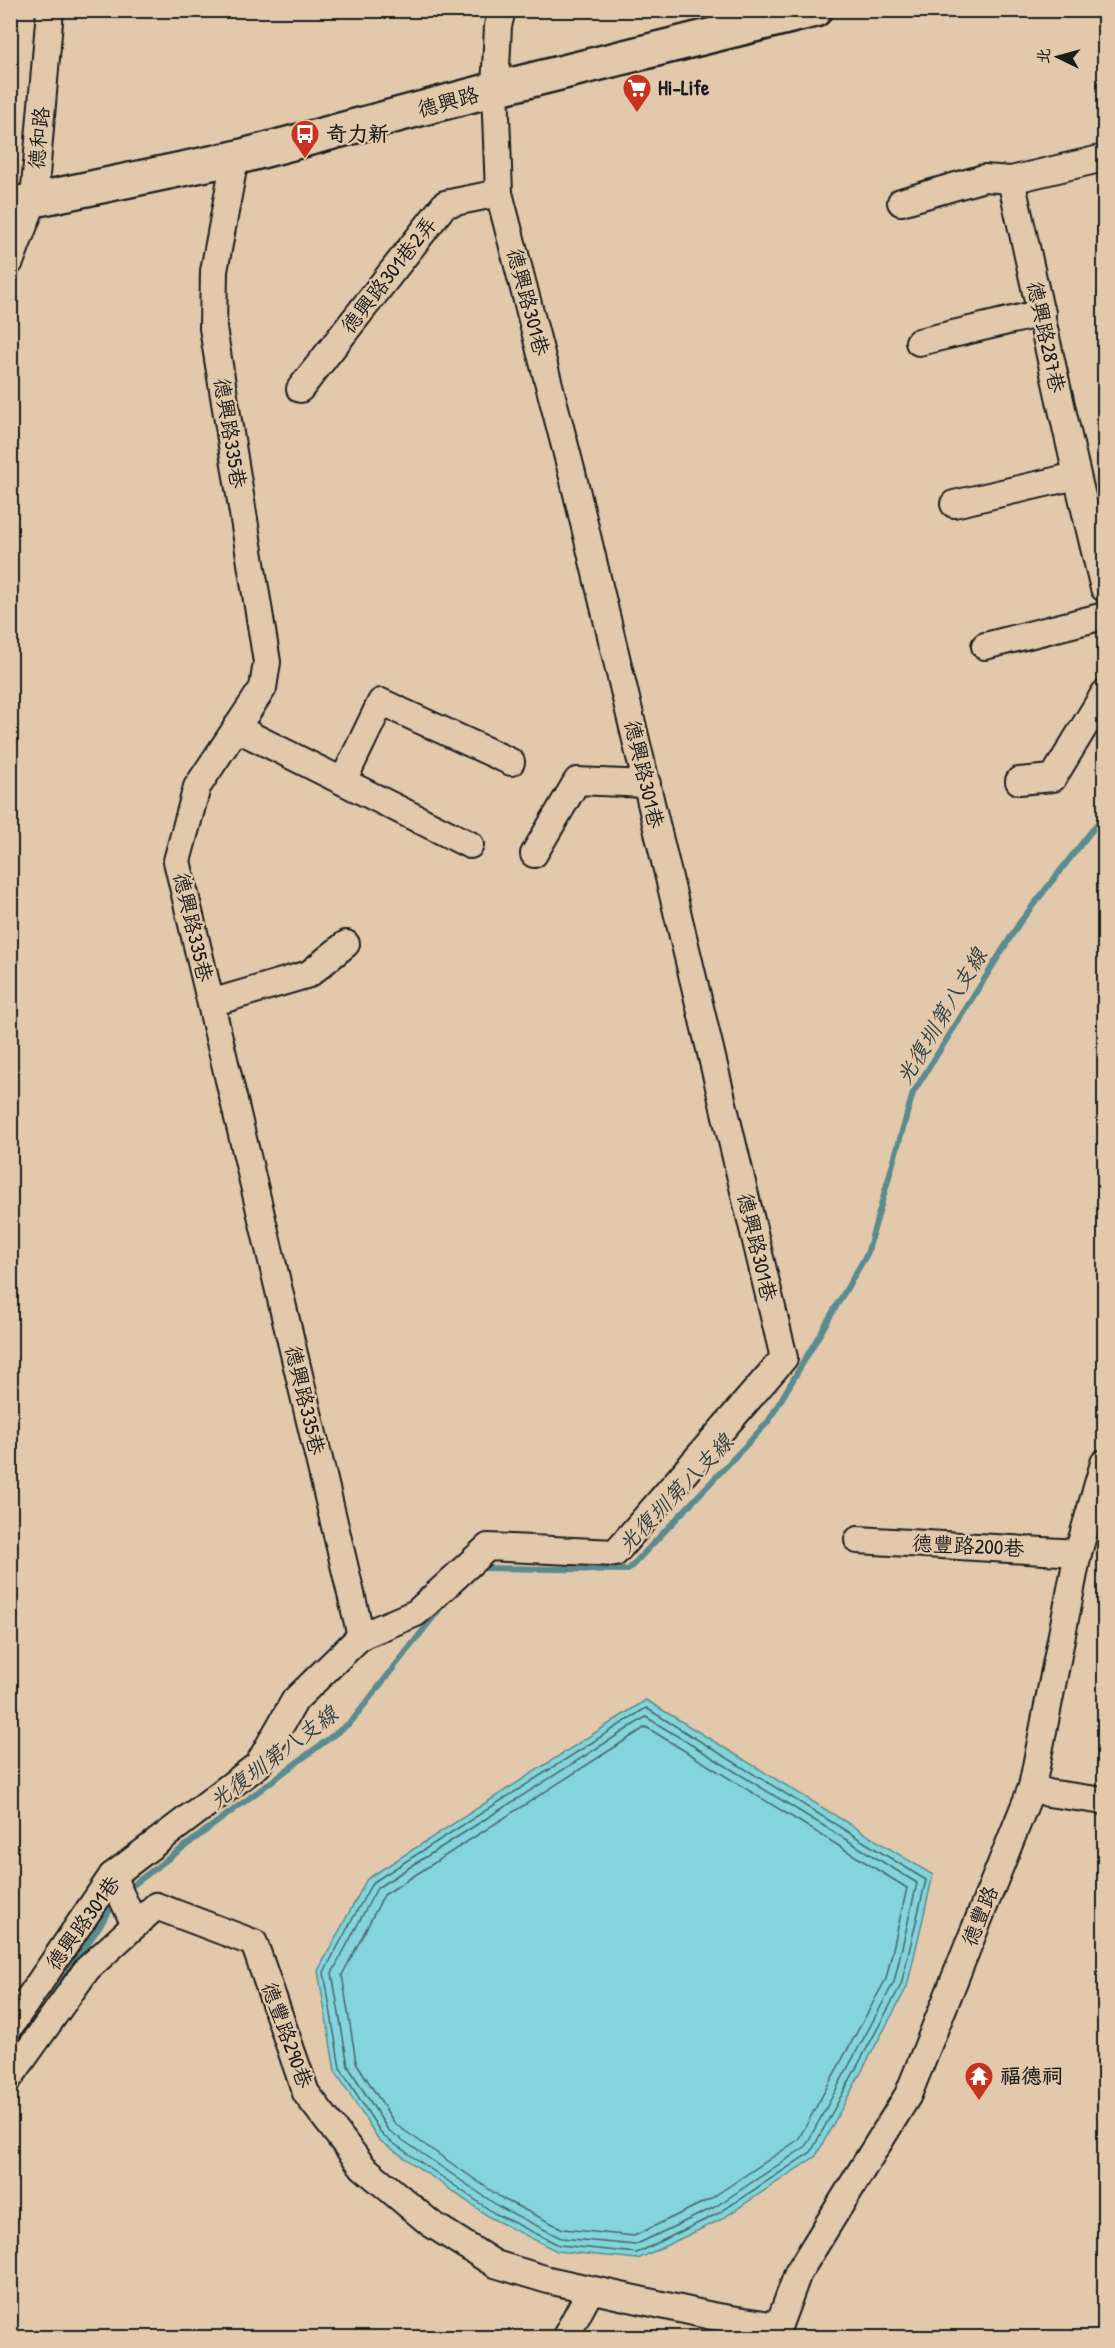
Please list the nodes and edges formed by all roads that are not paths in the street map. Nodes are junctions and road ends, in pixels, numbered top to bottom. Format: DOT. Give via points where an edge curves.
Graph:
graph roads {
  1 [pos="50,10"];
  2 [pos="502,10"];
  3 [pos="815,10"];
  4 [pos="495,89"];
  5 [pos="235,158"];
  6 [pos="1104,158"];
  7 [pos="1011,180"];
  8 [pos="499,194"];
  9 [pos="22,202"];
  10 [pos="901,202"];
  11 [pos="10,262"];
  12 [pos="1042,313"];
  13 [pos="919,342"];
  14 [pos="300,389"];
  15 [pos="1076,476"];
  16 [pos="954,504"];
  17 [pos="1104,588"];
  18 [pos="1104,616"];
  19 [pos="985,646"];
  20 [pos="1104,694"];
  21 [pos="236,728"];
  22 [pos="511,762"];
  23 [pos="343,781"];
  24 [pos="1019,781"];
  25 [pos="647,784"];
  26 [pos="470,845"];
  27 [pos="534,854"];
  28 [pos="346,944"];
  29 [pos="211,1003"];
  30 [pos="1104,1463"];
  31 [pos="858,1540"];
  32 [pos="1078,1553"];
  33 [pos="361,1636"];
  34 [pos="1032,1786"];
  35 [pos="1104,1801"];
  36 [pos="112,1876"];
  37 [pos="135,1925"];
  38 [pos="10,2026"];
  39 [pos="10,2077"];
  40 [pos="590,2291"];
  41 [pos="776,2332"];
  42 [pos="565,2337"];
  1 -- 9 [label="street, 德和路"];
  2 -- 4 [label="street, 德興路301巷"];
  3 -- 4 [label="main road, 德興路"];
  4 -- 5 [label="main road, 德興路"];
  4 -- 8 [label="street, 德興路301巷"];
  5 -- 9 [label="main road, 德興路"];
  5 -- 21 [label="street, 德興路335巷" via="214,271 213,328 267,662 263,688"];
  6 -- 7 [label="street"];
  7 -- 10 [label="street" via="984,178"];
  7 -- 12 [label="street, 德興路287巷"];
  8 -- 14 [label="street, 德興路301巷2弄" via="444,204"];
  8 -- 25 [label="street, 德興路301巷"];
  9 -- 11 [label="street, 德和路"];
  12 -- 13 [label="street"];
  12 -- 15 [label="street, 德興路287巷"];
  15 -- 16 [label="street"];
  15 -- 17 [label="street, 德興路287巷"];
  18 -- 19 [label="street"];
  20 -- 24 [label="street" via="1053,778"];
  21 -- 23 [label="street"];
  21 -- 29 [label="street, 德興路335巷" via="197,787 177,861"];
  22 -- 23 [label="street" via="381,702"];
  23 -- 26 [label="street"];
  25 -- 27 [label="street" via="577,781"];
  25 -- 33 [label="street, 德興路301巷" via="784,1358 615,1553 488,1547 416,1613"];
  28 -- 29 [label="street" via="309,974"];
  29 -- 33 [label="street, 德興路335巷"];
  30 -- 32 [label="street, 德豐路"];
  31 -- 32 [label="street, 德豐路200巷"];
  32 -- 34 [label="street, 德豐路"];
  33 -- 36 [label="street, 德興路301巷" via="295,1700 258,1765"];
  34 -- 35 [label="street" via="1048,1793"];
  34 -- 41 [label="street, 德豐路" via="908,2095 798,2273"];
  36 -- 37 [label="street"];
  36 -- 38 [label="street, 德興路301巷"];
  37 -- 39 [label="street, 德豐路290巷" via="87,1970"];
  37 -- 40 [label="street, 德豐路290巷" via="156,1906 254,1943 306,2093 363,2167 430,2223 495,2264"];
  40 -- 41 [label="street, 德豐路290巷"];
  40 -- 42 [label="street"];
}
